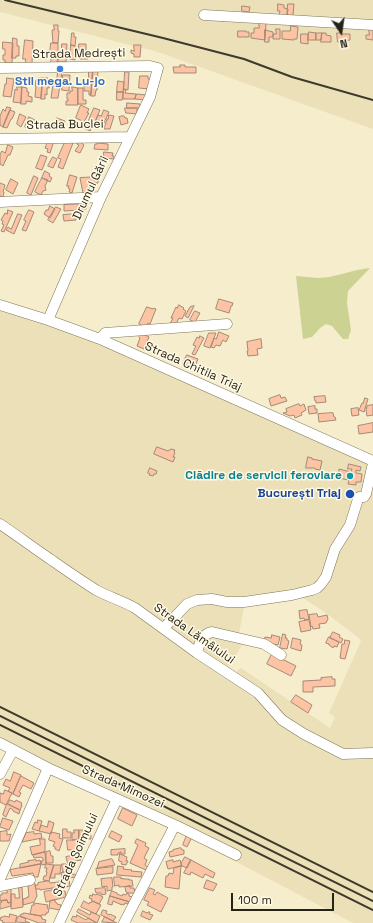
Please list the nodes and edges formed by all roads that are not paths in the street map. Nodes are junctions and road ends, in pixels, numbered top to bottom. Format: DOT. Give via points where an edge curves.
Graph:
graph roads {
  1 [pos="204,15"];
  2 [pos="373,25"];
  3 [pos="0,68"];
  4 [pos="158,68"];
  5 [pos="130,137"];
  6 [pos="0,139"];
  7 [pos="101,197"];
  8 [pos="0,202"];
  9 [pos="0,305"];
  10 [pos="48,320"];
  11 [pos="227,324"];
  12 [pos="100,339"];
  13 [pos="373,462"];
  14 [pos="0,524"];
  15 [pos="163,628"];
  16 [pos="197,653"];
  17 [pos="281,655"];
  18 [pos="0,743"];
  19 [pos="14,750"];
  20 [pos="373,753"];
  21 [pos="48,768"];
  22 [pos="0,774"];
  23 [pos="117,799"];
  24 [pos="175,825"];
  25 [pos="236,854"];
  26 [pos="0,879"];
  27 [pos="30,880"];
  28 [pos="0,886"];
  29 [pos="59,923"];
  30 [pos="124,923"];
  1 -- 2 [label="street"];
  3 -- 4 [label="street, Strada Medrești"];
  4 -- 5 [label="street, Drumul Gării" via="152,93"];
  5 -- 6 [label="street, Strada Buclei"];
  5 -- 7 [label="street, Drumul Gării"];
  7 -- 8 [label="street"];
  7 -- 10 [label="street, Drumul Gării"];
  9 -- 10 [label="street, Strada Chitila Triaj"];
  10 -- 12 [label="street, Strada Chitila Triaj"];
  11 -- 12 [label="street" via="104,333"];
  12 -- 13 [label="street, Strada Chitila Triaj"];
  13 -- 15 [label="street" via="366,494 359,497 350,525 335,549 329,571 317,588 292,595 244,602 197,600 187,604"];
  14 -- 15 [label="street, Strada Lămâiului" via="97,590 135,608"];
  15 -- 16 [label="street, Strada Lămâiului"];
  16 -- 17 [label="street" via="205,635 212,632 264,644"];
  16 -- 20 [label="street, Strada Lămâiului" via="258,693 282,720 304,734 343,754"];
  18 -- 19 [label="street, Strada Mimozei"];
  19 -- 21 [label="street, Strada Mimozei"];
  19 -- 22 [label="street"];
  21 -- 23 [label="street, Strada Mimozei"];
  21 -- 26 [label="street"];
  23 -- 24 [label="street, Strada Mimozei"];
  23 -- 29 [label="street, Strada Șoimului"];
  24 -- 25 [label="street, Strada Mimozei"];
  24 -- 30 [label="street"];
  27 -- 28 [label="street"];
}
